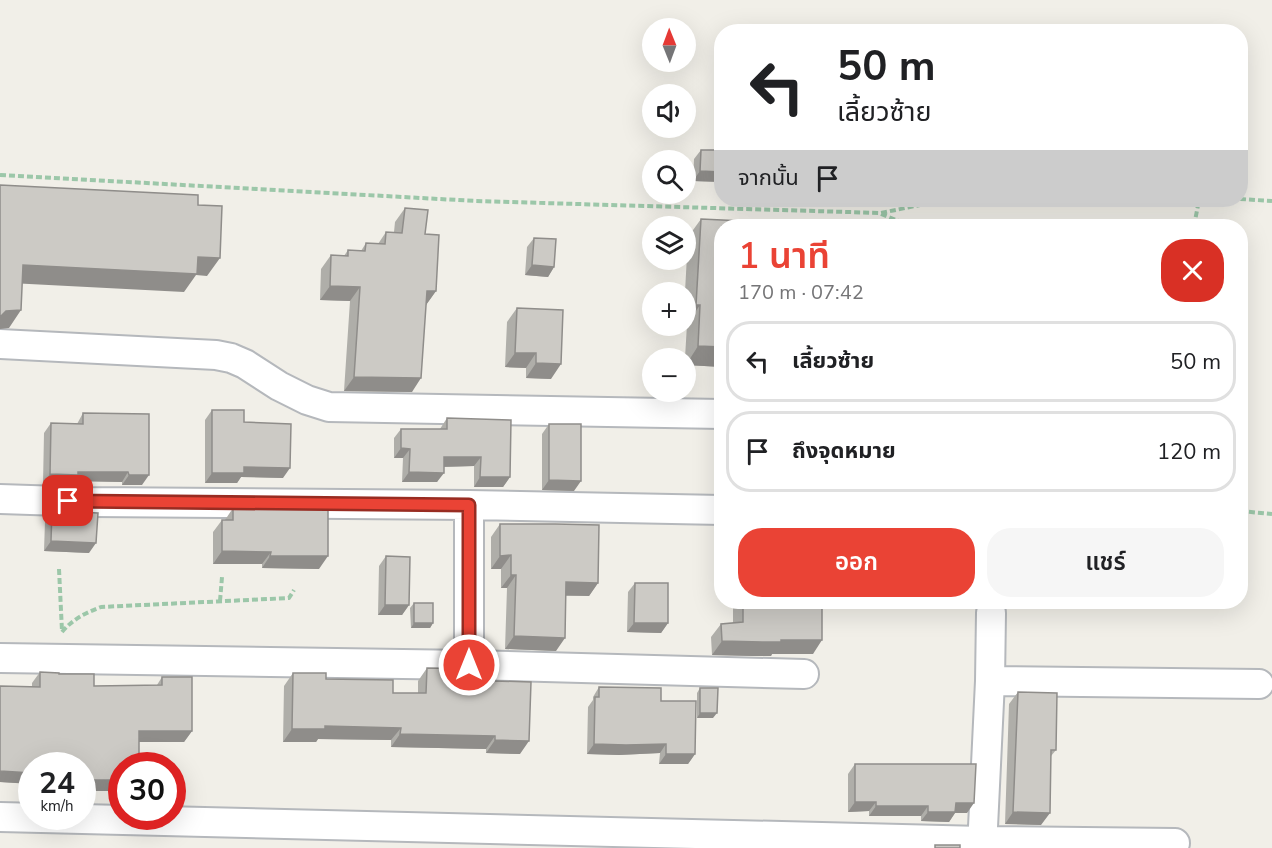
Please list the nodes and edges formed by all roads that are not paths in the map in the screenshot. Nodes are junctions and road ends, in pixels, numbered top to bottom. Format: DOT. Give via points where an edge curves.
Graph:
graph roads {
  1 [pos="0,344"];
  2 [pos="714,414"];
  3 [pos="0,499"];
  4 [pos="469,505"];
  5 [pos="714,510"];
  6 [pos="991,614"];
  7 [pos="0,658"];
  8 [pos="469,665"];
  9 [pos="804,674"];
  10 [pos="990,681"];
  11 [pos="1259,684"];
  12 [pos="0,817"];
  13 [pos="1175,843"];
  14 [pos="982,844"];
  1 -- 2 [label="street" via="216,355 245,364 279,386 329,407"];
  3 -- 4 [label="street"];
  4 -- 5 [label="street"];
  4 -- 8 [label="street"];
  6 -- 10 [label="street"];
  7 -- 8 [label="street" via="62,646"];
  8 -- 9 [label="street"];
  10 -- 11 [label="street"];
  10 -- 14 [label="street"];
  12 -- 14 [label="street"];
  13 -- 14 [label="street"];
}
